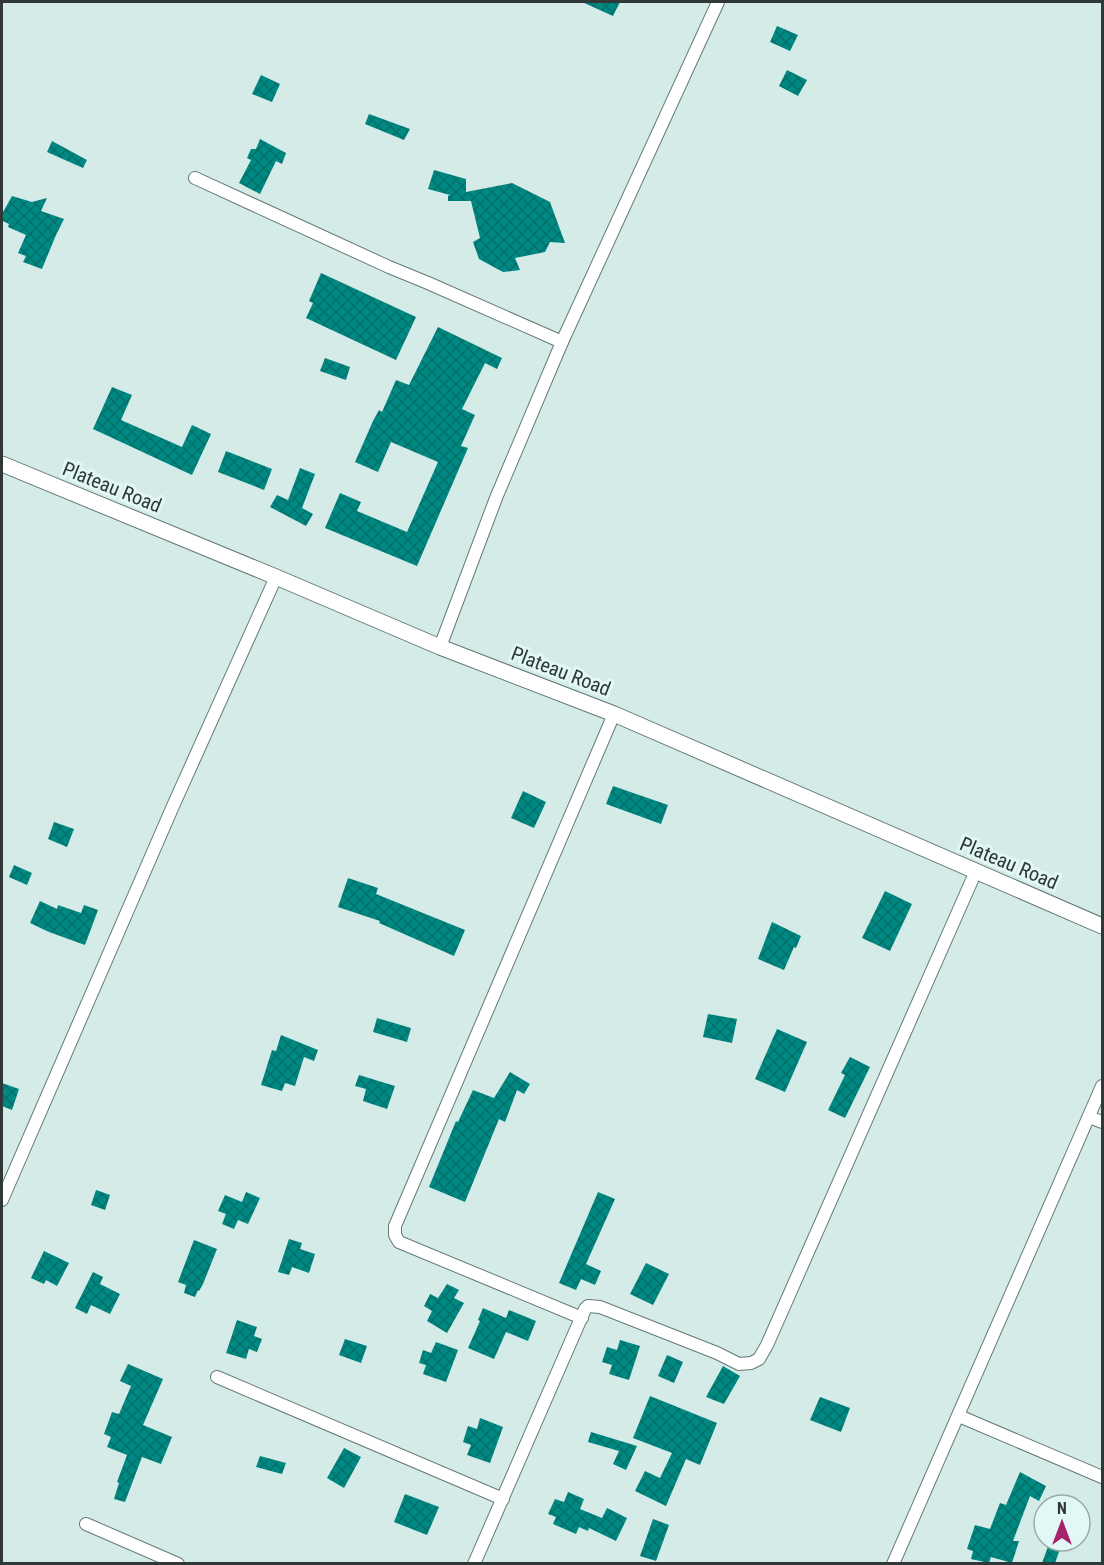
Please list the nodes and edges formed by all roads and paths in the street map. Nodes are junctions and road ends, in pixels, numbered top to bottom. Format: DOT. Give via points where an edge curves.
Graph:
graph roads {
  1 [pos="718,2"];
  2 [pos="195,178"];
  3 [pos="562,342"];
  4 [pos="2,464"];
  5 [pos="276,577"];
  6 [pos="440,647"];
  7 [pos="614,714"];
  8 [pos="976,871"];
  9 [pos="1102,926"];
  10 [pos="1102,1086"];
  11 [pos="1089,1117"];
  12 [pos="1102,1122"];
  13 [pos="2,1200"];
  14 [pos="582,1318"];
  15 [pos="217,1377"];
  16 [pos="959,1416"];
  17 [pos="1102,1477"];
  18 [pos="503,1499"];
  19 [pos="86,1524"];
  20 [pos="178,1563"];
  21 [pos="474,1563"];
  22 [pos="893,1563"];
  1 -- 3 [label="street"];
  2 -- 3 [label="street"];
  3 -- 6 [label="street" via="500,488"];
  4 -- 5 [label="street, Plateau Road"];
  5 -- 6 [label="street, Plateau Road"];
  5 -- 13 [label="street"];
  6 -- 7 [label="street, Plateau Road"];
  7 -- 8 [label="street, Plateau Road"];
  7 -- 14 [label="street" via="395,1226 399,1242"];
  8 -- 9 [label="street, Plateau Road"];
  8 -- 14 [label="street" via="759,1359 740,1364 600,1307 588,1306"];
  10 -- 11 [label="street"];
  11 -- 12 [label="street"];
  11 -- 16 [label="street"];
  14 -- 18 [label="street"];
  15 -- 18 [label="street"];
  16 -- 17 [label="street"];
  16 -- 22 [label="street"];
  18 -- 21 [label="street"];
  19 -- 20 [label="street"];
}
